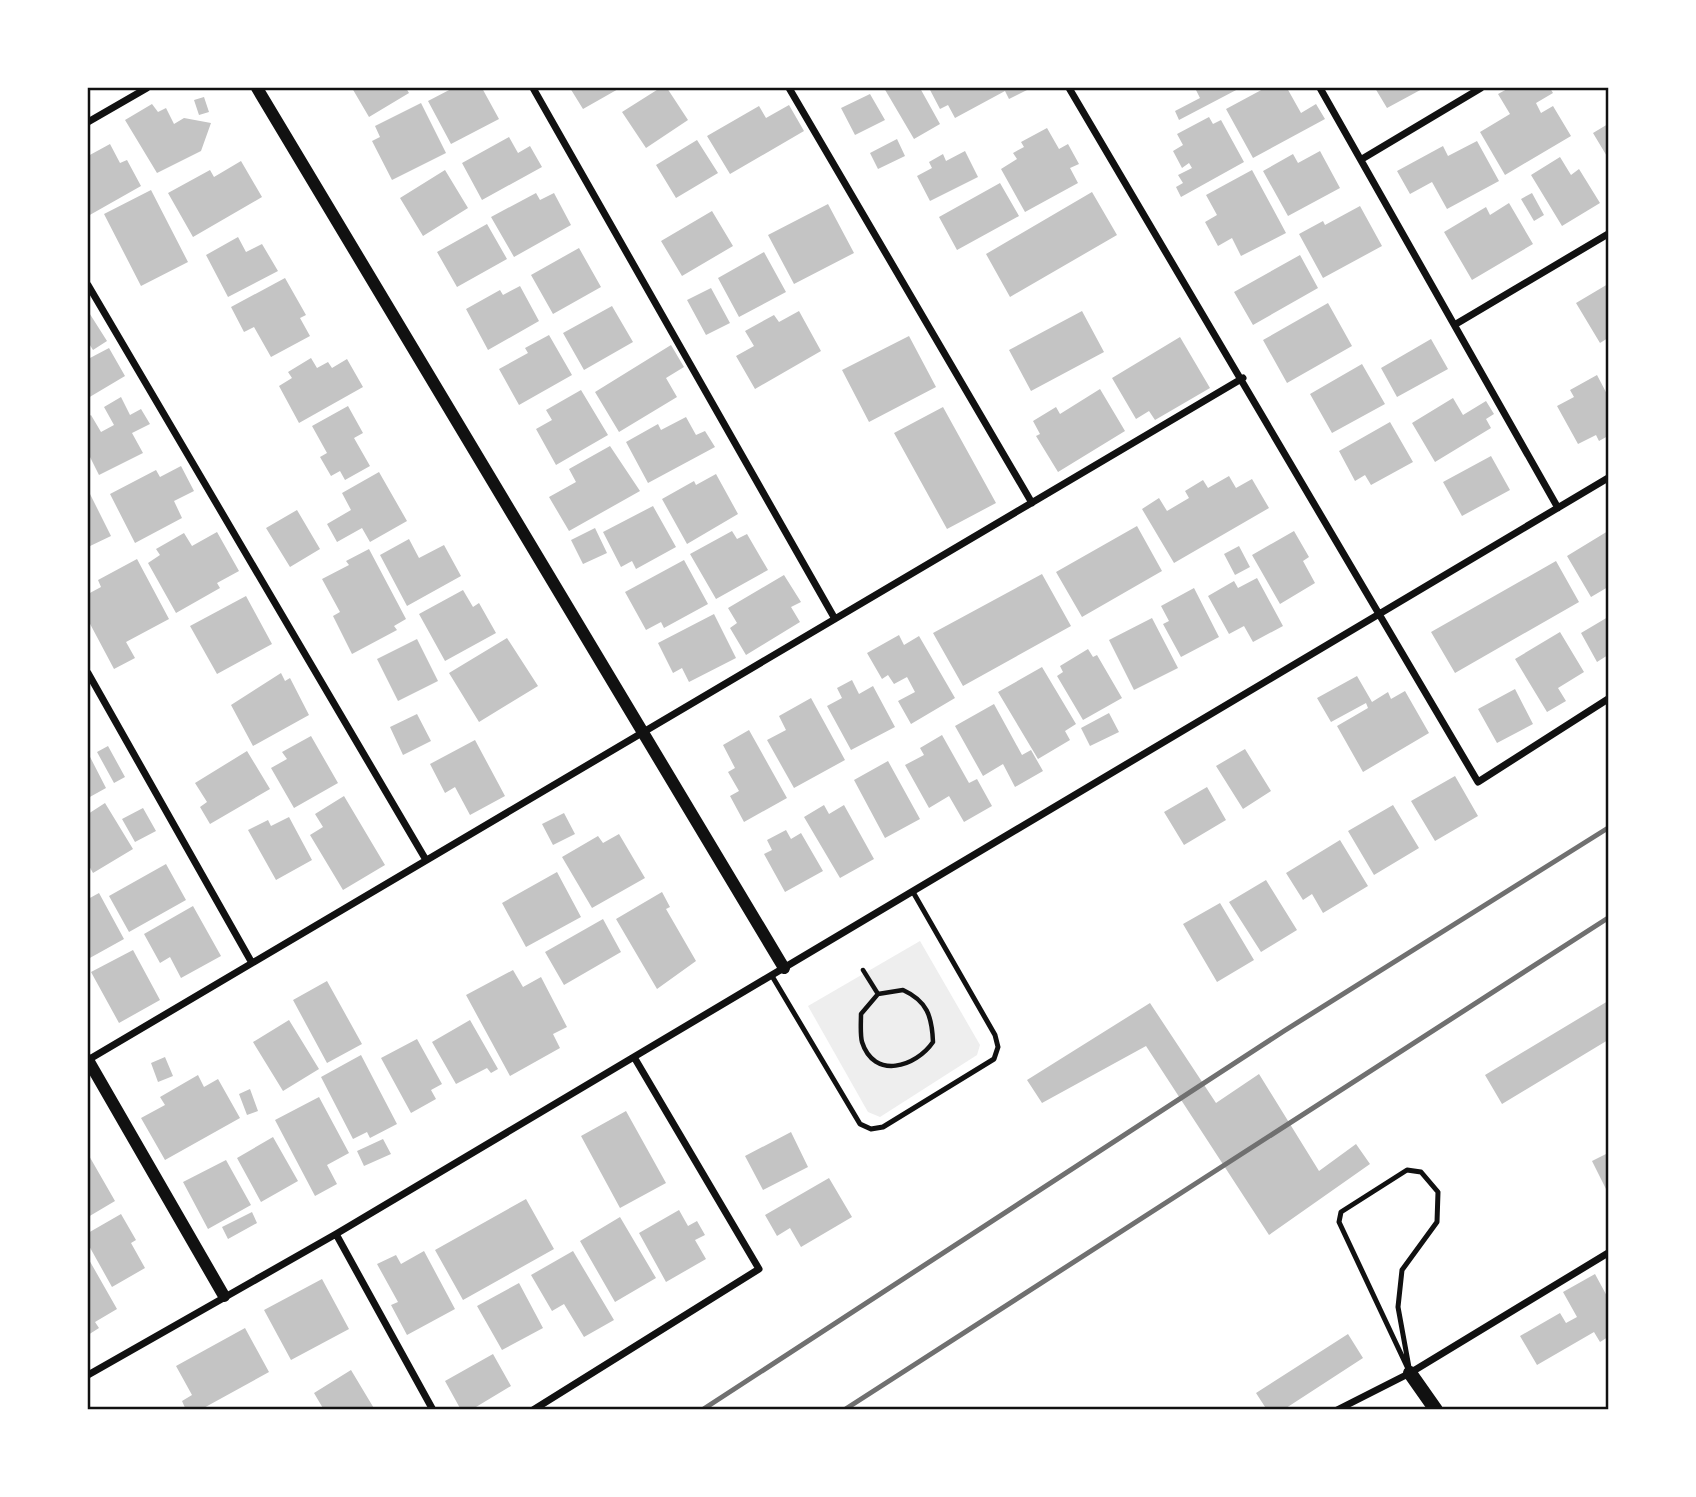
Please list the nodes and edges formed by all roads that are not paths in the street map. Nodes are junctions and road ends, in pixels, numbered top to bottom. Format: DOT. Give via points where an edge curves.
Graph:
graph roads {
  1 [pos="147,88"];
  2 [pos="257,88"];
  3 [pos="533,88"];
  4 [pos="789,88"];
  5 [pos="1069,88"];
  6 [pos="1320,88"];
  7 [pos="1481,88"];
  8 [pos="88,122"];
  9 [pos="1362,159"];
  10 [pos="1608,234"];
  11 [pos="88,285"];
  12 [pos="1456,324"];
  13 [pos="1243,378"];
  14 [pos="1608,478"];
  15 [pos="1032,503"];
  16 [pos="1558,508"];
  17 [pos="1380,612"];
  18 [pos="835,619"];
  19 [pos="88,673"];
  20 [pos="1608,699"];
  21 [pos="643,732"];
  22 [pos="426,860"];
  23 [pos="913,892"];
  24 [pos="252,963"];
  25 [pos="784,968"];
  26 [pos="772,976"];
  27 [pos="634,1057"];
  28 [pos="88,1060"];
  29 [pos="336,1234"];
  30 [pos="1608,1253"];
  31 [pos="224,1296"];
  32 [pos="1410,1373"];
  33 [pos="88,1375"];
  34 [pos="433,1409"];
  35 [pos="533,1409"];
  36 [pos="1337,1409"];
  37 [pos="1436,1409"];
  1 -- 8 [label="street"];
  2 -- 21 [label="street"];
  3 -- 18 [label="street"];
  4 -- 15 [label="street"];
  5 -- 13 [label="street"];
  6 -- 9 [label="street"];
  7 -- 9 [label="street"];
  9 -- 12 [label="street"];
  10 -- 12 [label="street"];
  11 -- 22 [label="street"];
  12 -- 16 [label="street"];
  13 -- 15 [label="street"];
  13 -- 17 [label="street"];
  14 -- 16 [label="street"];
  15 -- 18 [label="street"];
  16 -- 17 [label="street"];
  17 -- 20 [label="street" via="1478,782"];
  17 -- 23 [label="street"];
  18 -- 21 [label="street"];
  19 -- 24 [label="street"];
  21 -- 22 [label="street"];
  21 -- 25 [label="street"];
  22 -- 24 [label="street"];
  23 -- 25 [label="street"];
  23 -- 26 [label="lane" via="998,1047 995,1059 883,1127 871,1129 860,1124"];
  24 -- 28 [label="street"];
  25 -- 26 [label="street"];
  26 -- 27 [label="street"];
  27 -- 29 [label="street"];
  27 -- 35 [label="street" via="760,1269"];
  28 -- 31 [label="street"];
  29 -- 31 [label="street"];
  29 -- 34 [label="street"];
  30 -- 32 [label="street"];
  31 -- 33 [label="street"];
  32 -- 32 [label="lane" via="1339,1222 1341,1212 1407,1170 1421,1172 1438,1192 1437,1222 1402,1270 1398,1307"];
  32 -- 36 [label="street"];
  32 -- 37 [label="main road"];
}
